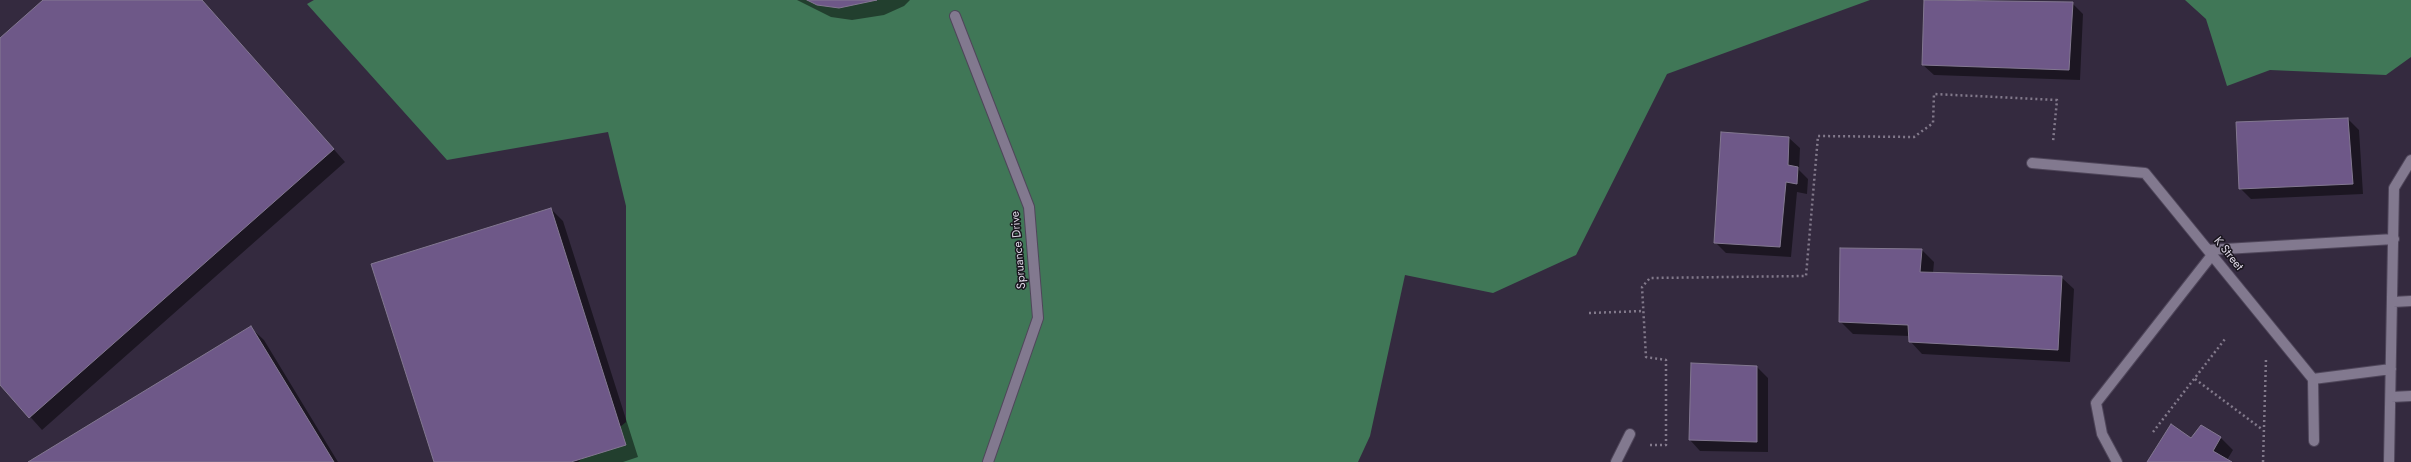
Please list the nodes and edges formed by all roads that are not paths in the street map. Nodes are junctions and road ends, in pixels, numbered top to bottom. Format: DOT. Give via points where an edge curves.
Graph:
graph roads {
  1 [pos="955,16"];
  2 [pos="2411,160"];
  3 [pos="2032,163"];
  4 [pos="2394,239"];
  5 [pos="2210,253"];
  6 [pos="2411,301"];
  7 [pos="2393,302"];
  8 [pos="2392,369"];
  9 [pos="2314,379"];
  10 [pos="2411,396"];
  11 [pos="2391,397"];
  12 [pos="1630,434"];
  13 [pos="2314,441"];
  14 [pos="988,462"];
  15 [pos="1616,462"];
  16 [pos="2117,462"];
  17 [pos="2389,462"];
  1 -- 14 [label="lane, Spruance Drive" via="1029,207 1038,318"];
  2 -- 4 [label="lane" via="2394,188"];
  3 -- 5 [label="lane, K Street" via="2145,173"];
  4 -- 5 [label="lane"];
  4 -- 7 [label="lane"];
  5 -- 9 [label="lane, K Street"];
  5 -- 16 [label="lane" via="2096,403 2102,434"];
  6 -- 7 [label="lane"];
  7 -- 8 [label="lane"];
  8 -- 9 [label="lane"];
  8 -- 11 [label="lane"];
  9 -- 13 [label="lane"];
  10 -- 11 [label="lane"];
  11 -- 17 [label="lane"];
  12 -- 15 [label="lane"];
}
